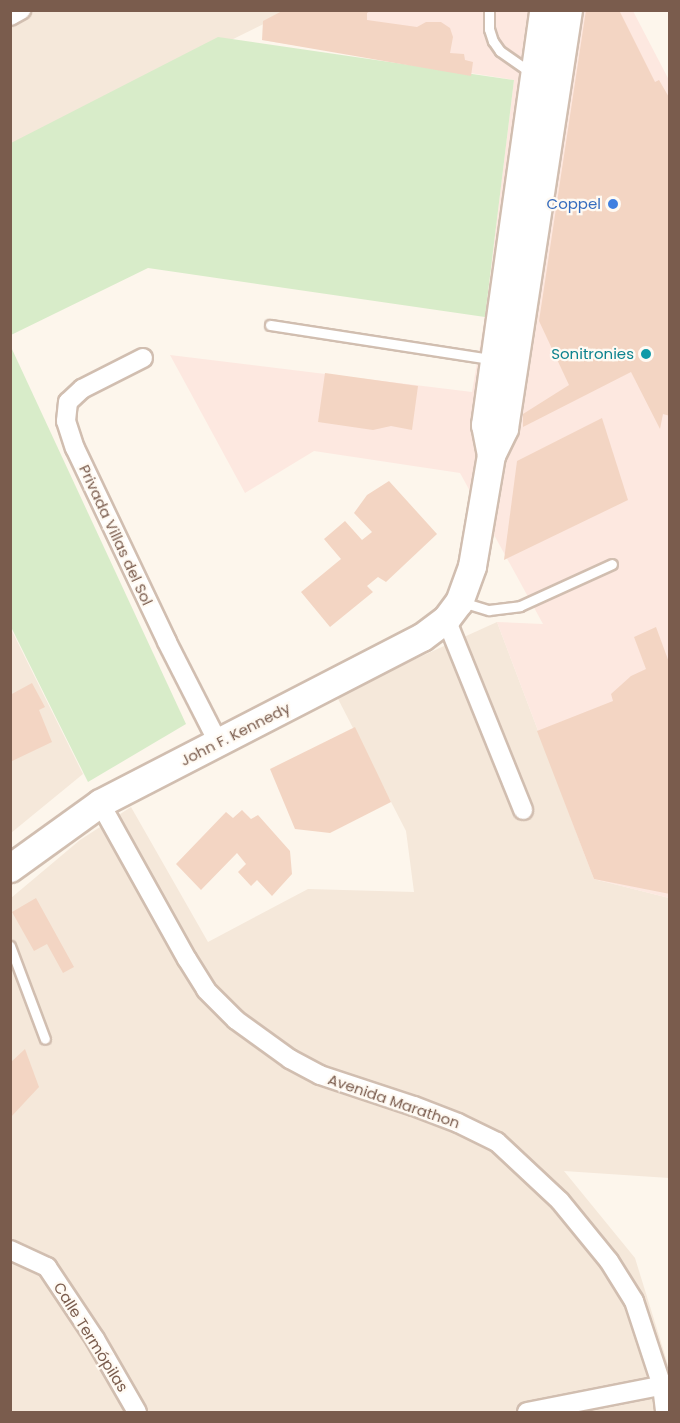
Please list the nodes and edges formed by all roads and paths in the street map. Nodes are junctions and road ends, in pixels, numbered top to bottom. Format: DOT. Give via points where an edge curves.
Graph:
graph roads {
  1 [pos="21,10"];
  2 [pos="489,10"];
  3 [pos="543,10"];
  4 [pos="568,10"];
  5 [pos="10,16"];
  6 [pos="534,75"];
  7 [pos="270,325"];
  8 [pos="143,358"];
  9 [pos="504,361"];
  10 [pos="612,564"];
  11 [pos="453,610"];
  12 [pos="218,742"];
  13 [pos="100,802"];
  14 [pos="523,810"];
  15 [pos="10,868"];
  16 [pos="10,946"];
  17 [pos="45,1039"];
  18 [pos="10,1250"];
  19 [pos="666,1385"];
  20 [pos="137,1413"];
  21 [pos="527,1413"];
  22 [pos="665,1413"];
  1 -- 5 [label="street"];
  2 -- 6 [label="lane" via="493,41 500,51"];
  3 -- 6 [label="street"];
  4 -- 9 [label="street"];
  6 -- 9 [label="street"];
  7 -- 9 [label="lane"];
  8 -- 12 [label="street, Privada Villas del Sol" via="82,389 68,402 66,421 75,448"];
  9 -- 11 [label="street" via="485,425 491,455 472,566"];
  10 -- 11 [label="lane" via="520,606"];
  11 -- 12 [label="street, John F. Kennedy" via="422,637"];
  11 -- 14 [label="street"];
  12 -- 13 [label="street, John F. Kennedy"];
  13 -- 15 [label="street, John F. Kennedy"];
  13 -- 19 [label="street, Avenida Marathon" via="206,990 236,1020 290,1059 320,1075 414,1106 497,1142 560,1201 609,1261 634,1301"];
  16 -- 17 [label="lane"];
  18 -- 20 [label="street, Calle Termópilas" via="47,1267 95,1339"];
  19 -- 21 [label="street"];
  19 -- 22 [label="street, Avenida Marathon"];
}
